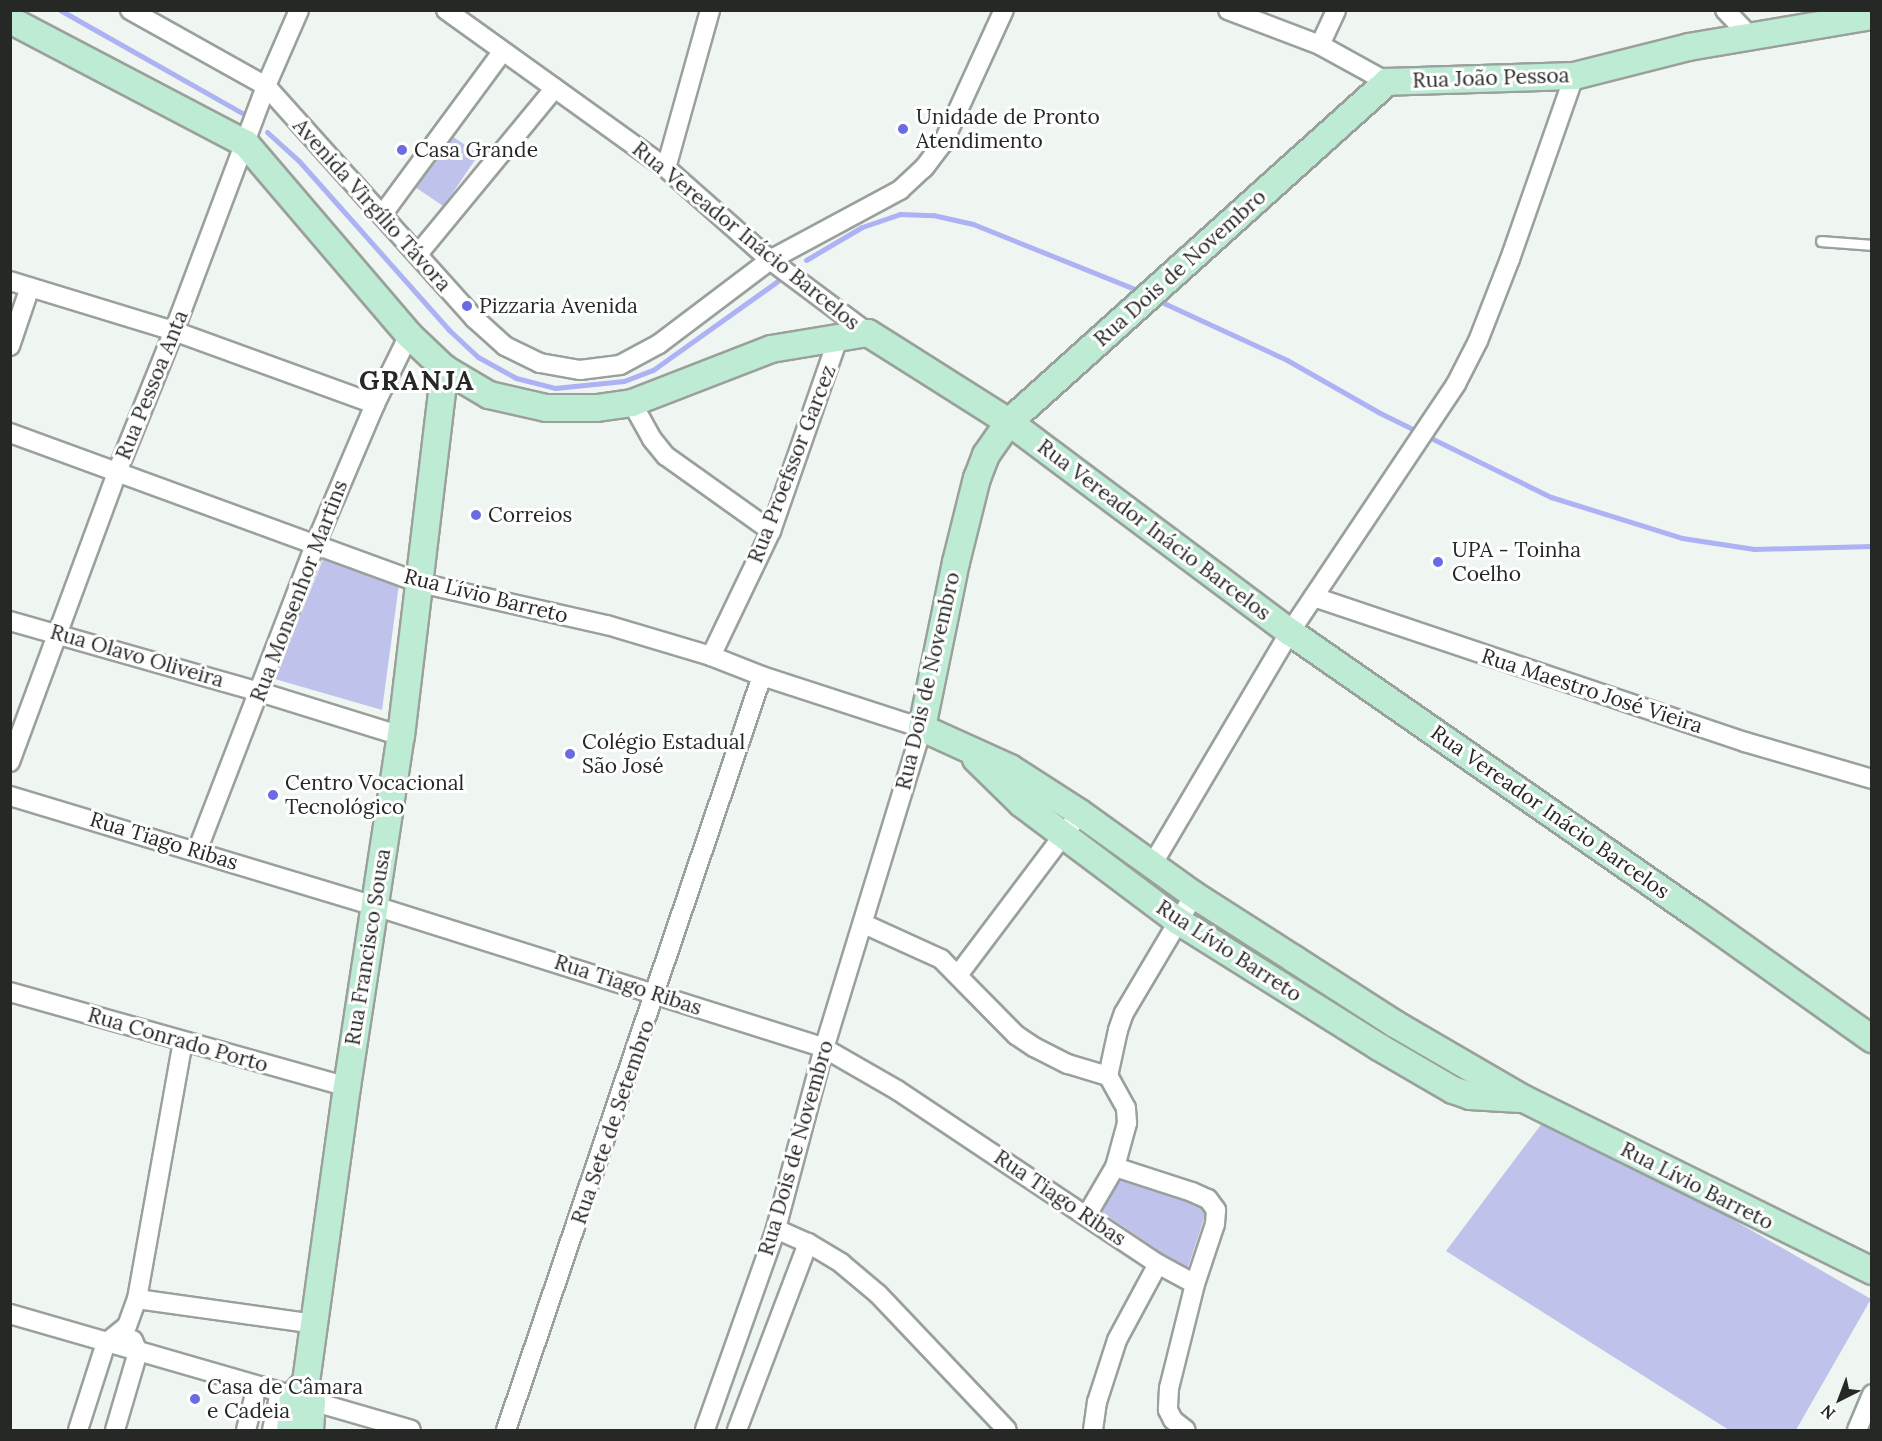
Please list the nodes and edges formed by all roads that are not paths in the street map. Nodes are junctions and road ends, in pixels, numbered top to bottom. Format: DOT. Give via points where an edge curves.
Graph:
graph roads {
  1 [pos="130,10"];
  2 [pos="299,10"];
  3 [pos="446,10"];
  4 [pos="710,10"];
  5 [pos="1004,10"];
  6 [pos="1228,10"];
  7 [pos="1336,10"];
  8 [pos="1725,10"];
  9 [pos="1872,16"];
  10 [pos="10,20"];
  11 [pos="1750,36"];
  12 [pos="1320,45"];
  13 [pos="502,52"];
  14 [pos="1574,76"];
  15 [pos="1387,81"];
  16 [pos="266,87"];
  17 [pos="555,88"];
  18 [pos="246,144"];
  19 [pos="666,168"];
  20 [pos="382,215"];
  21 [pos="1821,241"];
  22 [pos="1872,245"];
  23 [pos="418,254"];
  24 [pos="770,260"];
  25 [pos="10,281"];
  26 [pos="30,287"];
  27 [pos="174,331"];
  28 [pos="868,333"];
  29 [pos="409,335"];
  30 [pos="839,336"];
  31 [pos="10,346"];
  32 [pos="445,369"];
  33 [pos="632,403"];
  34 [pos="375,404"];
  35 [pos="1009,422"];
  36 [pos="10,433"];
  37 [pos="117,472"];
  38 [pos="771,531"];
  39 [pos="315,544"];
  40 [pos="420,583"];
  41 [pos="1314,597"];
  42 [pos="10,621"];
  43 [pos="1290,632"];
  44 [pos="57,633"];
  45 [pos="711,656"];
  46 [pos="762,676"];
  47 [pos="260,692"];
  48 [pos="922,728"];
  49 [pos="401,736"];
  50 [pos="964,747"];
  51 [pos="10,762"];
  52 [pos="1872,779"];
  53 [pos="10,796"];
  54 [pos="1080,813"];
  55 [pos="1062,835"];
  56 [pos="197,851"];
  57 [pos="1152,865"];
  58 [pos="1194,895"];
  59 [pos="375,906"];
  60 [pos="1178,921"];
  61 [pos="864,924"];
  62 [pos="958,975"];
  63 [pos="10,992"];
  64 [pos="657,993"];
  65 [pos="1870,1034"];
  66 [pos="183,1041"];
  67 [pos="824,1048"];
  68 [pos="1108,1076"];
  69 [pos="347,1087"];
  70 [pos="1524,1099"];
  71 [pos="1115,1167"];
  72 [pos="1087,1215"];
  73 [pos="776,1228"];
  74 [pos="808,1243"];
  75 [pos="1158,1264"];
  76 [pos="1872,1271"];
  77 [pos="1195,1284"];
  78 [pos="137,1299"];
  79 [pos="10,1314"];
  80 [pos="314,1324"];
  81 [pos="127,1326"];
  82 [pos="106,1343"];
  83 [pos="138,1352"];
  84 [pos="257,1386"];
  85 [pos="298,1393"];
  86 [pos="1872,1394"];
  87 [pos="121,1429"];
  88 [pos="78,1431"];
  89 [pos="246,1431"];
  90 [pos="272,1431"];
  91 [pos="290,1431"];
  92 [pos="310,1431"];
  93 [pos="411,1431"];
  94 [pos="506,1431"];
  95 [pos="705,1431"];
  96 [pos="737,1431"];
  97 [pos="1006,1431"];
  98 [pos="1093,1431"];
  99 [pos="1186,1431"];
  100 [pos="1857,1431"];
  1 -- 16 [label="street, Avenida Virgílio Távora"];
  2 -- 16 [label="street, Rua Pessoa Anta"];
  3 -- 13 [label="street, Rua Vereador Inácio Barcelos"];
  4 -- 19 [label="street"];
  5 -- 24 [label="street, Avenida Virgílio Távora" via="943,143 924,168 900,190"];
  6 -- 12 [label="street, Rua João Pessoa"];
  7 -- 12 [label="street"];
  8 -- 11 [label="street"];
  9 -- 11 [label="street, Rua João Pessoa"];
  10 -- 18 [label="street"];
  11 -- 14 [label="street, Rua João Pessoa"];
  12 -- 15 [label="street, Rua João Pessoa"];
  13 -- 17 [label="street, Rua Vereador Inácio Barcelos"];
  13 -- 20 [label="street"];
  14 -- 15 [label="street, Rua João Pessoa"];
  14 -- 41 [label="street" via="1478,341 1456,384"];
  15 -- 35 [label="street, Rua Dois de Novembro"];
  16 -- 18 [label="street, Rua Pessoa Anta"];
  16 -- 20 [label="street, Avenida Virgílio Távora"];
  17 -- 19 [label="street, Rua Vereador Inácio Barcelos"];
  17 -- 23 [label="street"];
  18 -- 27 [label="street, Rua Pessoa Anta"];
  18 -- 29 [label="street"];
  19 -- 24 [label="street, Rua Vereador Inácio Barcelos"];
  20 -- 23 [label="street, Avenida Virgílio Távora"];
  21 -- 22 [label="lane"];
  23 -- 24 [label="street, Avenida Virgílio Távora" via="474,318 505,346 540,363 580,370 620,365 659,344"];
  24 -- 28 [label="street, Rua Vereador Inácio Barcelos"];
  25 -- 26 [label="street"];
  26 -- 27 [label="street"];
  26 -- 31 [label="street"];
  27 -- 34 [label="street"];
  27 -- 37 [label="street, Rua Pessoa Anta"];
  28 -- 30 [label="street"];
  28 -- 35 [label="street, Rua Vereador Inácio Barcelos"];
  29 -- 32 [label="street"];
  29 -- 34 [label="street, Rua Monsenhor Martins"];
  30 -- 33 [label="street" via="771,349"];
  30 -- 38 [label="street, Rua Proefssor Garcez"];
  32 -- 33 [label="street" via="489,395 546,408"];
  32 -- 40 [label="street, Rua Francisco Sousa"];
  33 -- 38 [label="street" via="666,456"];
  34 -- 39 [label="street, Rua Monsenhor Martins"];
  35 -- 43 [label="street, Rua Vereador Inácio Barcelos"];
  35 -- 48 [label="street, Rua Dois de Novembro" via="986,455 977,478"];
  36 -- 37 [label="street, Rua Lívio Barreto"];
  37 -- 39 [label="street, Rua Lívio Barreto"];
  37 -- 44 [label="street, Rua Pessoa Anta"];
  38 -- 45 [label="street, Rua Proefssor Garcez"];
  39 -- 40 [label="street, Rua Lívio Barreto"];
  39 -- 47 [label="street, Rua Monsenhor Martins"];
  40 -- 45 [label="street, Rua Lívio Barreto" via="608,625"];
  40 -- 49 [label="street, Rua Francisco Sousa"];
  41 -- 43 [label="street"];
  41 -- 52 [label="street, Rua Maestro José Vieira" via="1745,742"];
  42 -- 44 [label="street, Rua Olavo Oliveira"];
  43 -- 57 [label="street"];
  43 -- 65 [label="street, Rua Vereador Inácio Barcelos"];
  44 -- 47 [label="street, Rua Olavo Oliveira"];
  44 -- 51 [label="street, Rua Pessoa Anta"];
  45 -- 46 [label="street, Rua Lívio Barreto"];
  46 -- 48 [label="street, Rua Lívio Barreto"];
  46 -- 64 [label="street, Rua Sete de Setembro"];
  47 -- 49 [label="street, Rua Olavo Oliveira"];
  47 -- 56 [label="street, Rua Monsenhor Martins"];
  48 -- 50 [label="street, Rua Lívio Barreto"];
  48 -- 61 [label="street, Rua Dois de Novembro"];
  49 -- 59 [label="street, Rua Francisco Sousa"];
  50 -- 54 [label="street, Rua Lívio Barreto" via="1010,768"];
  50 -- 55 [label="street, Rua Lívio Barreto" via="1022,804"];
  53 -- 56 [label="street, Rua Tiago Ribas"];
  54 -- 55 [label="street"];
  54 -- 57 [label="street, Rua Lívio Barreto"];
  55 -- 60 [label="street, Rua Lívio Barreto"];
  55 -- 62 [label="street"];
  56 -- 59 [label="street, Rua Tiago Ribas"];
  57 -- 58 [label="street, Rua Lívio Barreto"];
  58 -- 60 [label="street"];
  58 -- 70 [label="street, Rua Lívio Barreto" via="1395,1024"];
  59 -- 64 [label="street, Rua Tiago Ribas"];
  59 -- 69 [label="street, Rua Francisco Sousa"];
  60 -- 68 [label="street" via="1124,1013"];
  60 -- 70 [label="street, Rua Lívio Barreto" via="1453,1090 1490,1099"];
  61 -- 62 [label="street" via="941,959"];
  61 -- 67 [label="street, Rua Dois de Novembro"];
  62 -- 68 [label="street" via="1016,1035 1054,1058"];
  63 -- 66 [label="street, Rua Conrado Porto"];
  64 -- 67 [label="street, Rua Tiago Ribas"];
  64 -- 94 [label="street, Rua Sete de Setembro"];
  66 -- 69 [label="street, Rua Conrado Porto"];
  66 -- 78 [label="street"];
  67 -- 72 [label="street, Rua Tiago Ribas" via="897,1090"];
  67 -- 73 [label="street, Rua Dois de Novembro"];
  68 -- 71 [label="street" via="1127,1114"];
  69 -- 80 [label="street, Rua Francisco Sousa"];
  70 -- 76 [label="street, Rua Lívio Barreto"];
  71 -- 72 [label="street"];
  71 -- 77 [label="street" via="1192,1192 1214,1204 1215,1224"];
  72 -- 75 [label="street, Rua Tiago Ribas"];
  73 -- 74 [label="street"];
  73 -- 95 [label="street, Rua Dois de Novembro"];
  74 -- 96 [label="street"];
  74 -- 97 [label="street" via="841,1263 878,1294"];
  75 -- 77 [label="street, Rua Tiago Ribas"];
  75 -- 98 [label="street" via="1117,1340 1097,1402"];
  77 -- 99 [label="street" via="1167,1403 1173,1420"];
  78 -- 80 [label="street"];
  78 -- 81 [label="street"];
  79 -- 82 [label="street"];
  80 -- 85 [label="street, Rua Francisco Sousa"];
  81 -- 82 [label="street"];
  81 -- 83 [label="street"];
  82 -- 83 [label="street"];
  82 -- 88 [label="street"];
  83 -- 84 [label="street"];
  83 -- 87 [label="street"];
  84 -- 85 [label="street"];
  84 -- 89 [label="street"];
  85 -- 90 [label="street, Rua Francisco Sousa"];
  85 -- 91 [label="street, Rua Francisco Sousa"];
  85 -- 92 [label="street, Rua Francisco Sousa"];
  85 -- 93 [label="street"];
  86 -- 100 [label="street"];
}
